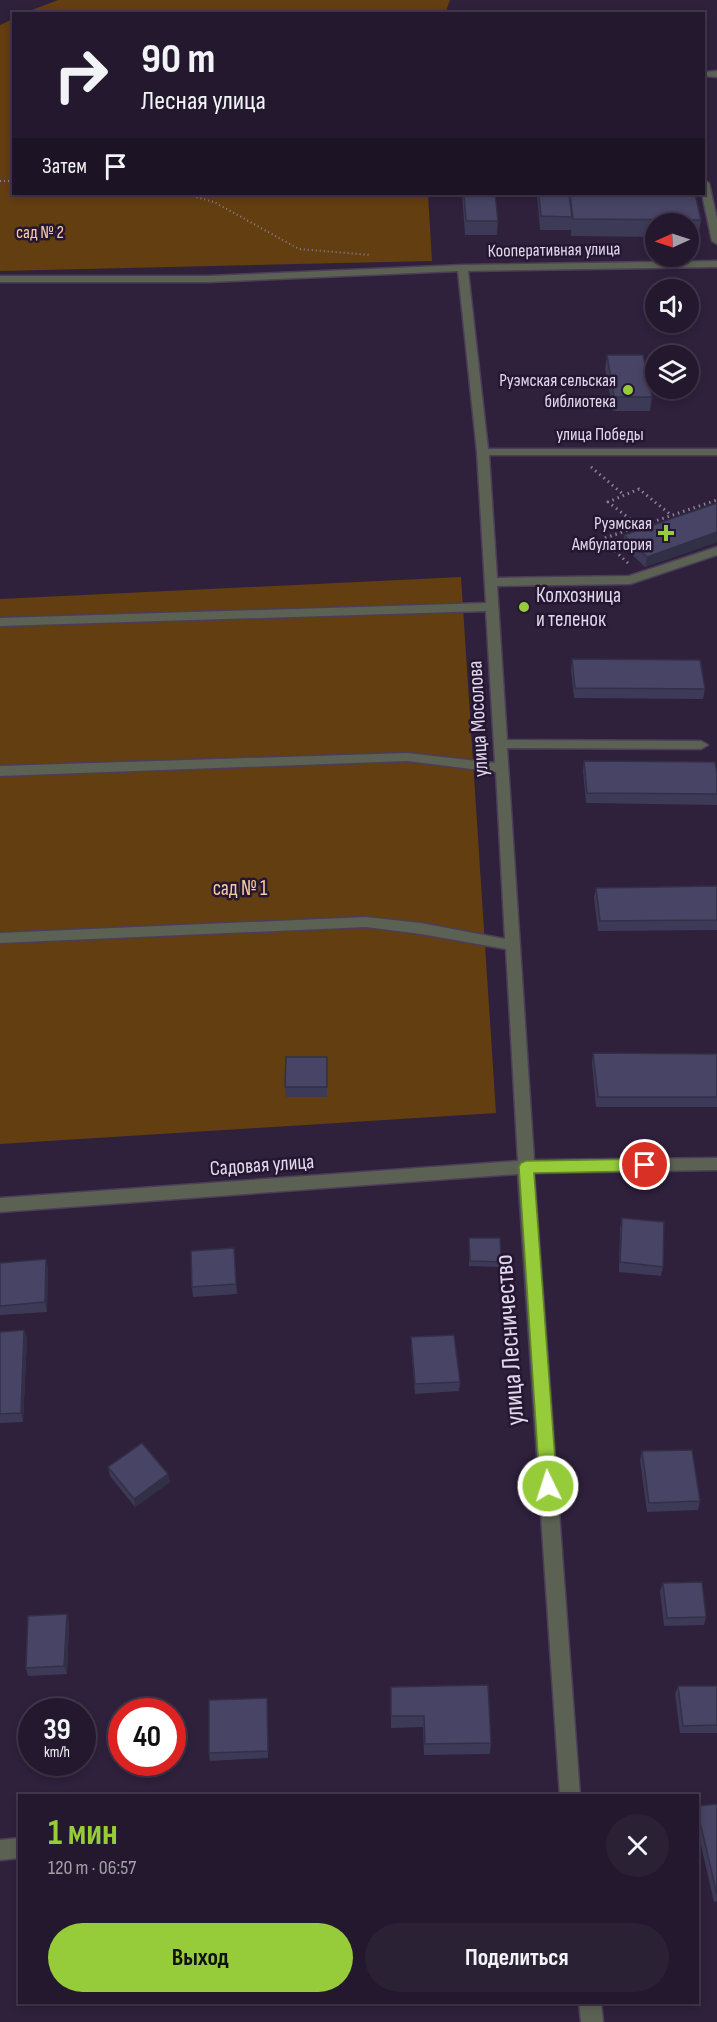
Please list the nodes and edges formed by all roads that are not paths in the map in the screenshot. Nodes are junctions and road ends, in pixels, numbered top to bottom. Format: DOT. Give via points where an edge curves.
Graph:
graph roads {
  1 [pos="705,187"];
  2 [pos="717,241"];
  3 [pos="717,264"];
  4 [pos="463,268"];
  5 [pos="0,279"];
  6 [pos="483,452"];
  7 [pos="717,452"];
  8 [pos="717,551"];
  9 [pos="490,582"];
  10 [pos="492,607"];
  11 [pos="0,622"];
  12 [pos="500,744"];
  13 [pos="701,745"];
  14 [pos="502,768"];
  15 [pos="0,771"];
  16 [pos="0,938"];
  17 [pos="512,945"];
  18 [pos="717,1164"];
  19 [pos="526,1167"];
  20 [pos="0,1204"];
  21 [pos="570,1794"];
  22 [pos="18,1848"];
  23 [pos="0,1850"];
  24 [pos="590,2004"];
  25 [pos="592,2022"];
  1 -- 2 [label="street"];
  3 -- 4 [label="street, Кооперативная улица"];
  4 -- 5 [label="street, Кооперативная улица" via="209,279"];
  4 -- 6 [label="street, улица Мосолова"];
  6 -- 7 [label="street, улица Победы"];
  6 -- 9 [label="street, улица Мосолова"];
  8 -- 9 [label="street" via="630,580"];
  9 -- 10 [label="street, улица Мосолова"];
  10 -- 11 [label="street"];
  10 -- 12 [label="street, улица Мосолова"];
  12 -- 13 [label="street"];
  12 -- 14 [label="street, улица Мосолова"];
  14 -- 15 [label="street" via="407,756"];
  14 -- 17 [label="street, улица Мосолова"];
  16 -- 17 [label="street" via="366,922"];
  17 -- 19 [label="street, улица Мосолова"];
  18 -- 19 [label="street, Садовая улица"];
  19 -- 20 [label="street, Садовая улица"];
  19 -- 21 [label="street, улица Лесничество"];
  22 -- 23 [label="street"];
  24 -- 25 [label="street"];
}
